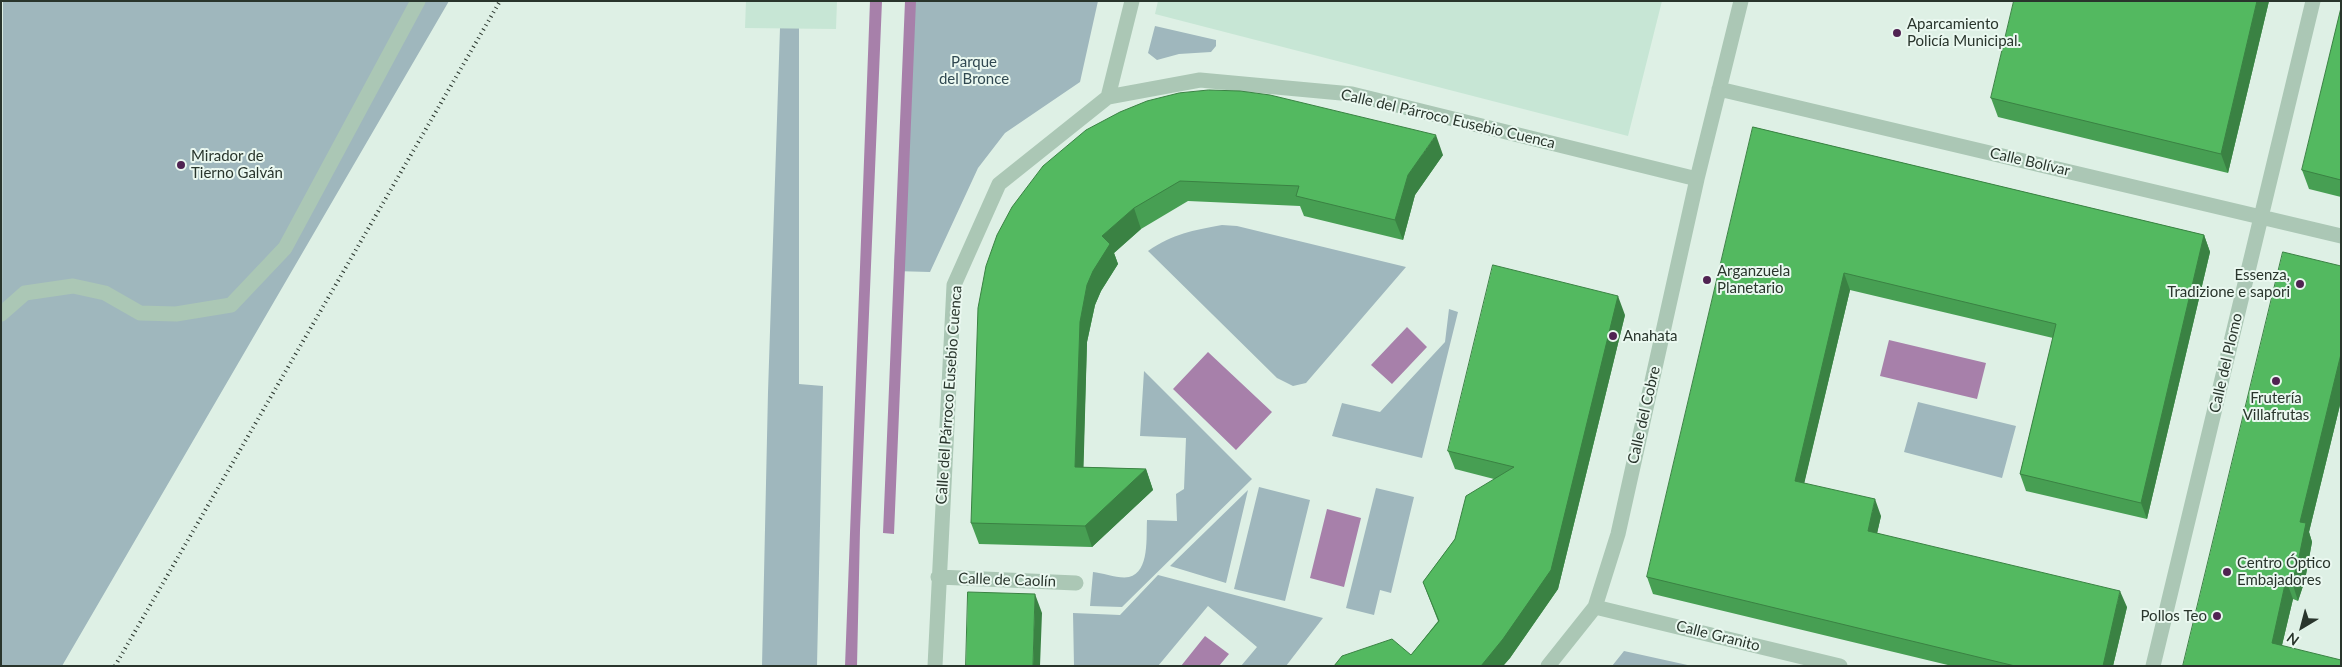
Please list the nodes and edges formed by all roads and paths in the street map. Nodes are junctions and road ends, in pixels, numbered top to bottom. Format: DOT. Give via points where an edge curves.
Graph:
graph roads {
  1 [pos="418,1"];
  2 [pos="1132,1"];
  3 [pos="1741,1"];
  4 [pos="2313,1"];
  5 [pos="1719,89"];
  6 [pos="1108,97"];
  7 [pos="1697,179"];
  8 [pos="2261,217"];
  9 [pos="2341,236"];
  10 [pos="1,314"];
  11 [pos="938,577"];
  12 [pos="1076,583"];
  13 [pos="1595,607"];
  14 [pos="935,666"];
  15 [pos="1548,666"];
  16 [pos="1840,666"];
  17 [pos="2153,666"];
  1 -- 10 [label="street" via="285,248 230,305 176,314 140,313 105,294 73,286 25,293"];
  2 -- 6 [label="street"];
  3 -- 5 [label="street, Calle del Cobre"];
  4 -- 8 [label="street, Calle del Plomo"];
  5 -- 7 [label="street, Calle del Cobre"];
  5 -- 8 [label="street, Calle Bolívar"];
  6 -- 7 [label="street, Calle del Párroco Eusebio Cuenca" via="1200,80 1352,94"];
  6 -- 11 [label="street, Calle del Párroco Eusebio Cuenca" via="999,184 954,286"];
  7 -- 13 [label="street, Calle del Cobre" via="1618,534"];
  8 -- 9 [label="street, Calle Bolívar"];
  8 -- 17 [label="street, Calle del Plomo"];
  11 -- 12 [label="street, Calle de Caolín"];
  11 -- 14 [label="street, Calle del Párroco Eusebio Cuenca"];
  13 -- 15 [label="street, Calle del Cobre"];
  13 -- 16 [label="street, Calle Granito"];
}
